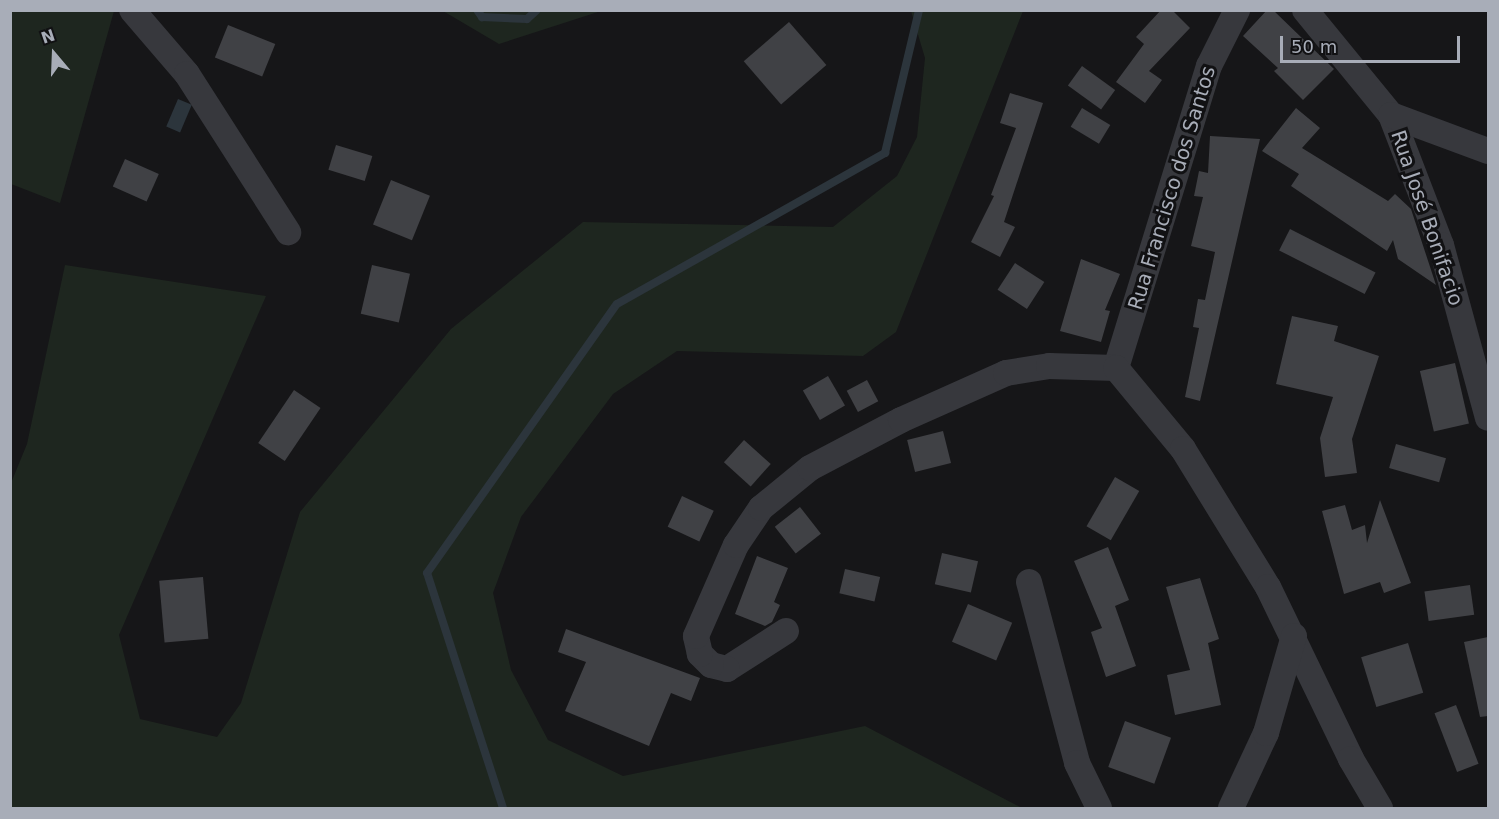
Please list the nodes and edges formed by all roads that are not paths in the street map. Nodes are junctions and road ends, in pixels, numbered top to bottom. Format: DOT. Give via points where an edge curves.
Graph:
graph roads {
  1 [pos="132,10"];
  2 [pos="1237,10"];
  3 [pos="1305,10"];
  4 [pos="1391,116"];
  5 [pos="1488,152"];
  6 [pos="288,232"];
  7 [pos="1116,368"];
  8 [pos="1487,410"];
  9 [pos="1029,582"];
  10 [pos="786,631"];
  11 [pos="1294,636"];
  12 [pos="1099,808"];
  13 [pos="1231,808"];
  14 [pos="1380,808"];
  1 -- 6 [label="street" via="188,74"];
  2 -- 7 [label="street, Rua Francisco dos Santos" via="1209,66"];
  3 -- 4 [label="street, Rua José Bonifacio"];
  4 -- 5 [label="street"];
  4 -- 8 [label="street, Rua José Bonifacio" via="1441,245"];
  7 -- 10 [label="street" via="1048,366 1006,373 901,420 810,468 761,508 736,545 696,636 700,654 711,665 727,669 750,658"];
  7 -- 11 [label="street" via="1183,449"];
  9 -- 12 [label="street" via="1077,763"];
  11 -- 13 [label="street" via="1266,733"];
  11 -- 14 [label="street" via="1351,759"];
}
